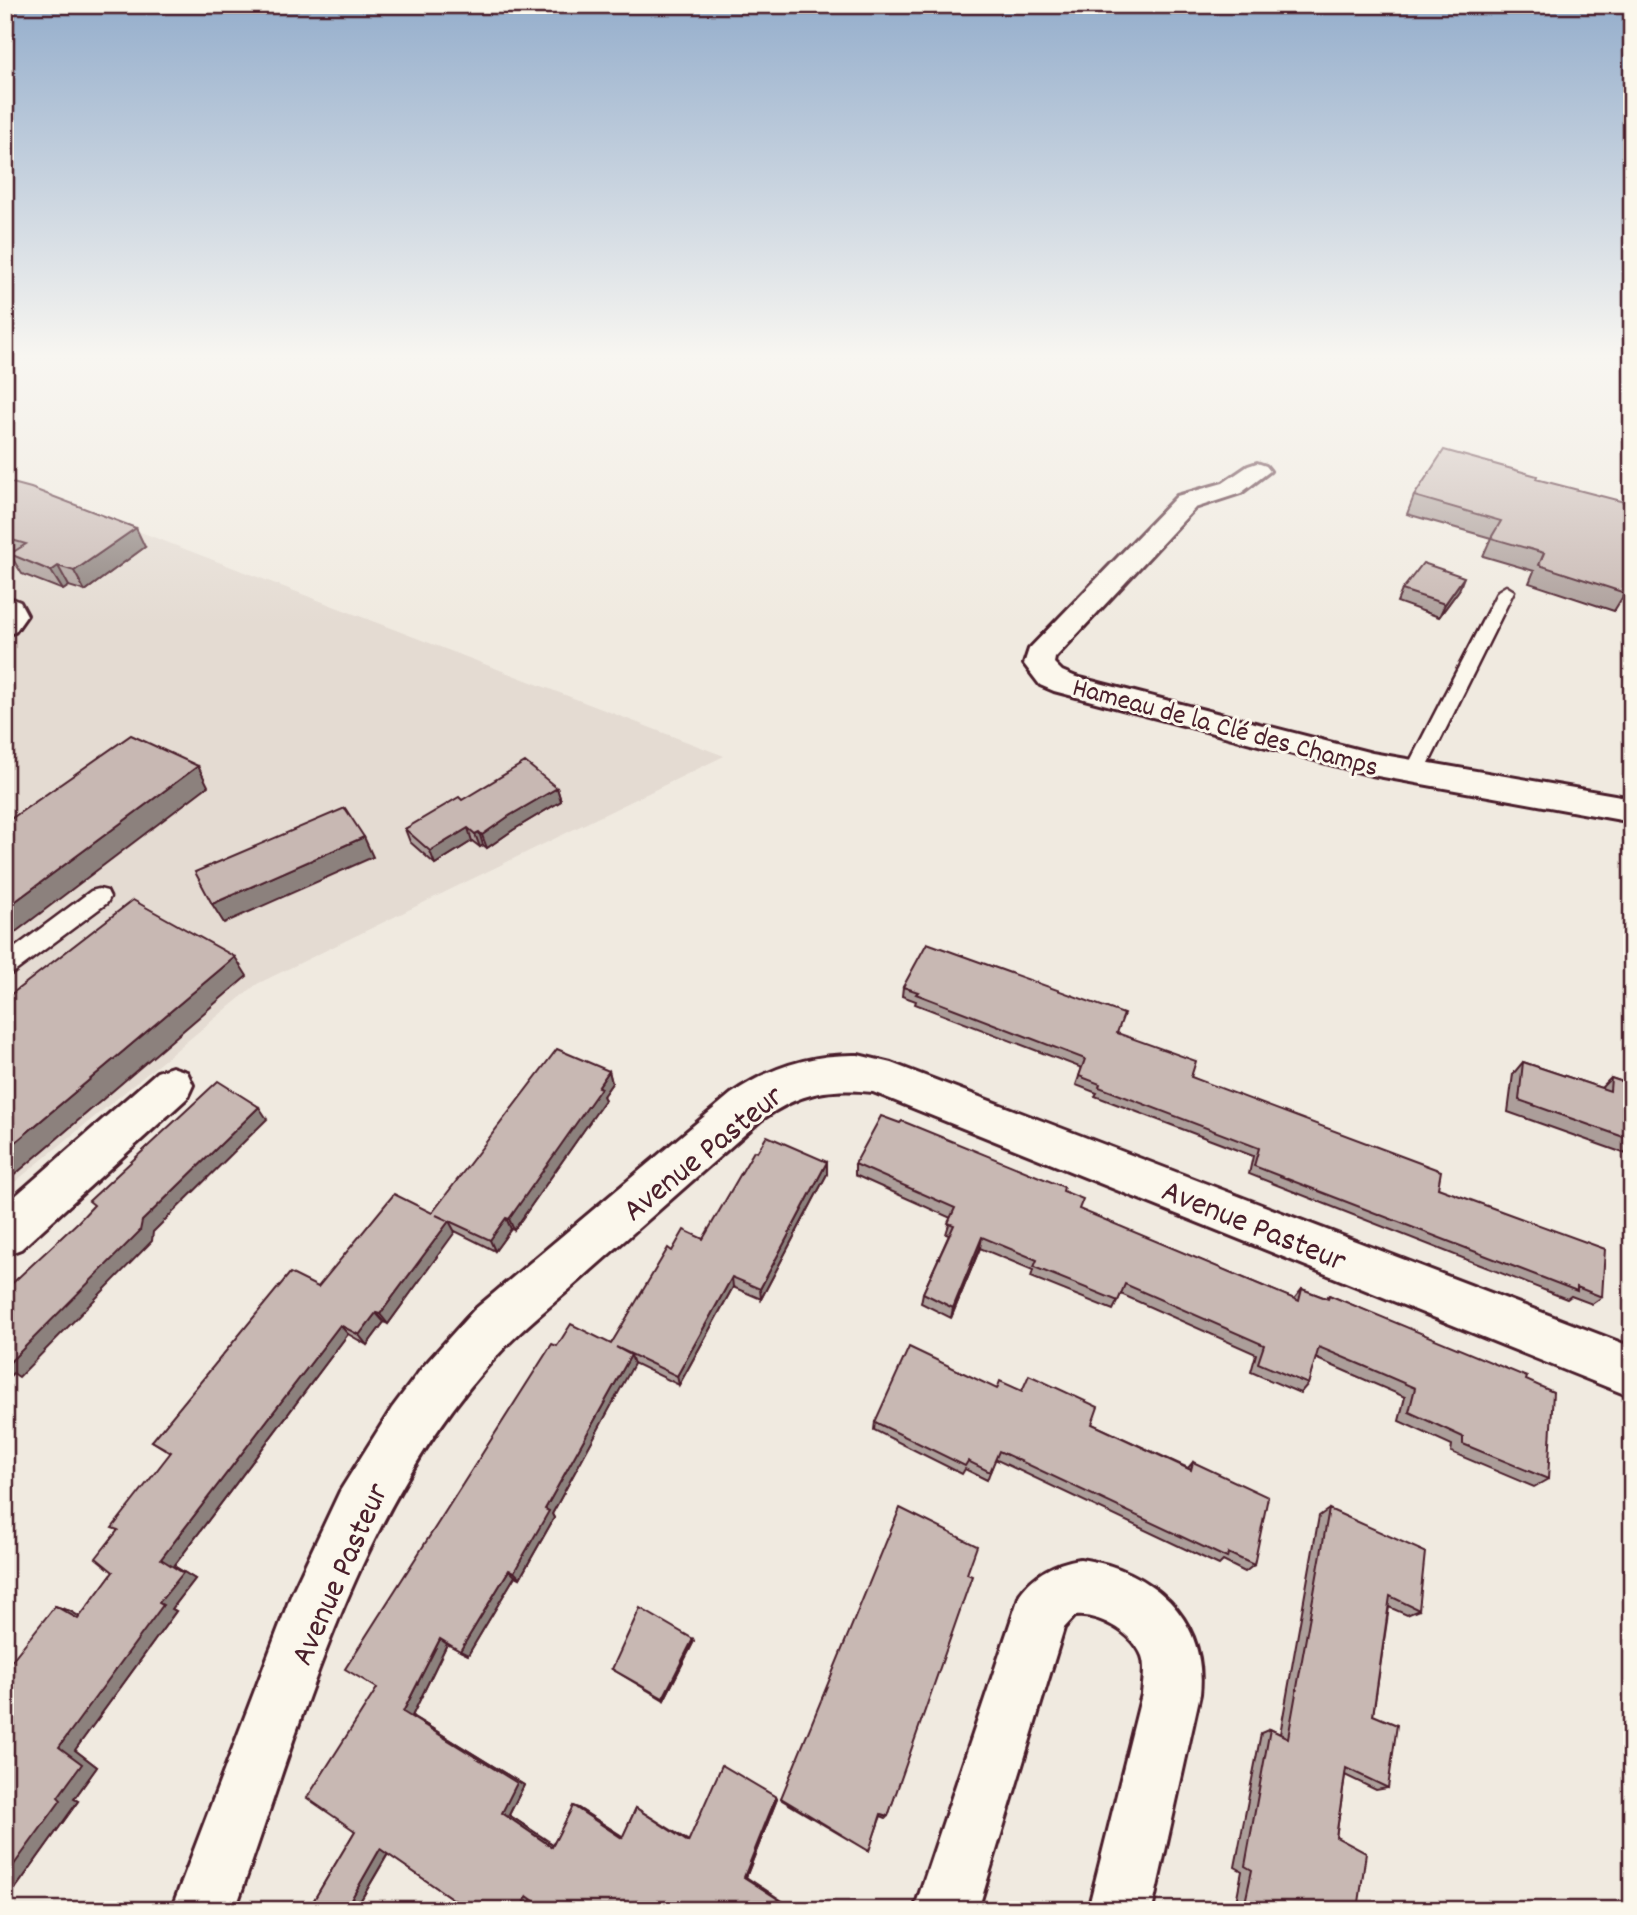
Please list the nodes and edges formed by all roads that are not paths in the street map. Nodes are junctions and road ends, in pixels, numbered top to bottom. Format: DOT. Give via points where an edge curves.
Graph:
graph roads {
  1 [pos="1257,471"];
  2 [pos="1506,591"];
  3 [pos="5,605"];
  4 [pos="5,626"];
  5 [pos="1413,773"];
  6 [pos="1632,810"];
  7 [pos="99,897"];
  8 [pos="5,967"];
  9 [pos="172,1085"];
  10 [pos="5,1234"];
  11 [pos="1632,1372"];
  12 [pos="203,1910"];
  13 [pos="946,1910"];
  14 [pos="1120,1910"];
  1 -- 5 [label="street, Hameau de la Clé des Champs" via="1232,488 1185,502 1040,656 1039,664 1051,678 1065,684"];
  2 -- 5 [label="lane"];
  3 -- 4 [label="street" via="12,615"];
  5 -- 6 [label="street, Hameau de la Clé des Champs"];
  7 -- 8 [label="lane"];
  9 -- 10 [label="street"];
  11 -- 12 [label="street, Avenue Pasteur" via="876,1074 825,1072 786,1082 746,1107 491,1327 410,1426 359,1510 312,1613"];
  13 -- 14 [label="street" via="1040,1614 1066,1589 1087,1587 1149,1619 1167,1644 1174,1668"];
}
